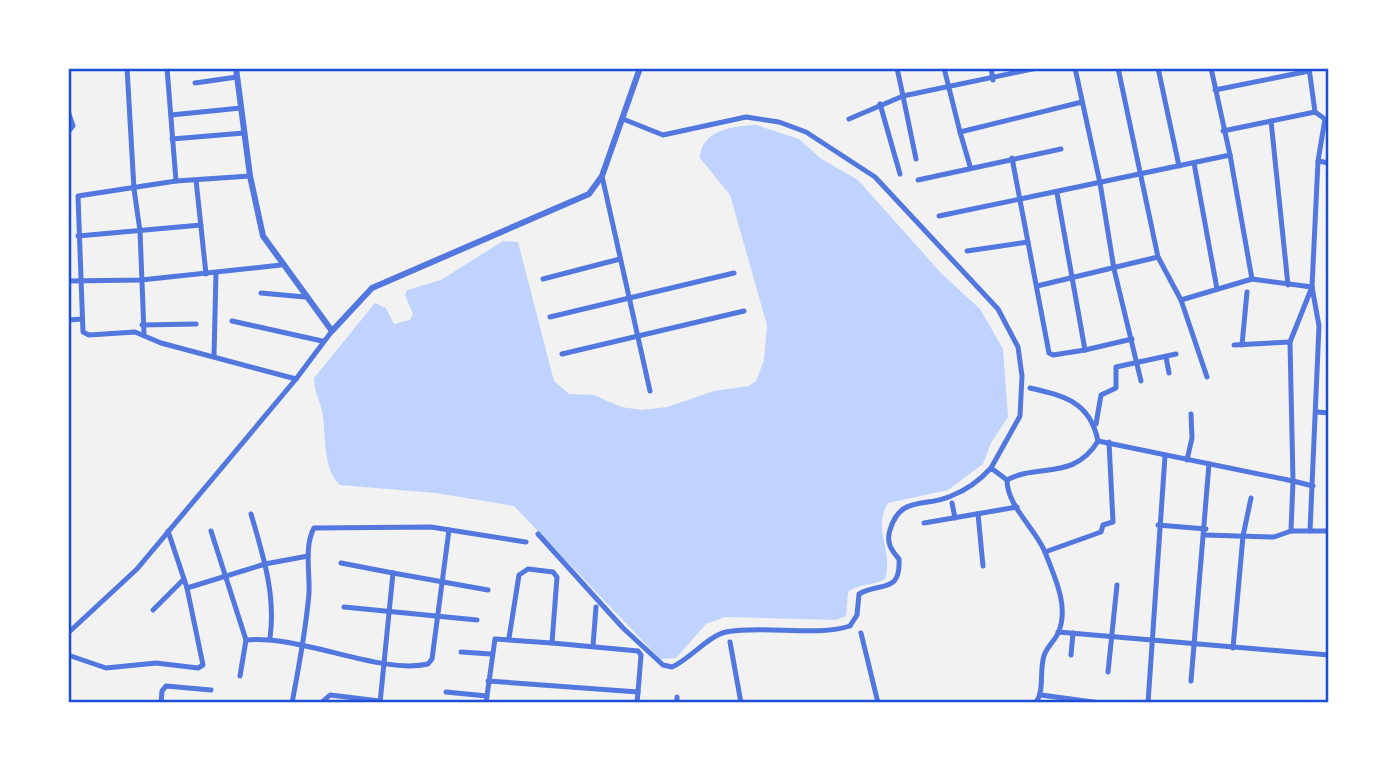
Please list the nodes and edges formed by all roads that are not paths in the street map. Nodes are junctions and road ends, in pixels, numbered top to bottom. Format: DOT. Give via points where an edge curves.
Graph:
graph roads {
  1 [pos="127,68"];
  2 [pos="167,68"];
  3 [pos="236,68"];
  4 [pos="640,68"];
  5 [pos="897,68"];
  6 [pos="944,68"];
  7 [pos="990,68"];
  8 [pos="1035,68"];
  9 [pos="1075,68"];
  10 [pos="1118,68"];
  11 [pos="1158,68"];
  12 [pos="1211,68"];
  13 [pos="1309,70"];
  14 [pos="237,77"];
  15 [pos="993,80"];
  16 [pos="195,83"];
  17 [pos="949,89"];
  18 [pos="1215,90"];
  19 [pos="903,96"];
  20 [pos="1082,102"];
  21 [pos="880,104"];
  22 [pos="241,108"];
  23 [pos="68,111"];
  24 [pos="1315,112"];
  25 [pos="171,115"];
  26 [pos="849,118"];
  27 [pos="622,119"];
  28 [pos="1327,120"];
  29 [pos="1271,121"];
  30 [pos="1223,131"];
  31 [pos="68,132"];
  32 [pos="960,132"];
  33 [pos="244,133"];
  34 [pos="172,139"];
  35 [pos="1061,149"];
  36 [pos="1230,155"];
  37 [pos="1012,158"];
  38 [pos="916,159"];
  39 [pos="1318,161"];
  40 [pos="1194,163"];
  41 [pos="1329,163"];
  42 [pos="971,166"];
  43 [pos="1179,166"];
  44 [pos="900,174"];
  45 [pos="1139,174"];
  46 [pos="250,176"];
  47 [pos="602,176"];
  48 [pos="196,180"];
  49 [pos="918,180"];
  50 [pos="176,181"];
  51 [pos="1100,183"];
  52 [pos="134,189"];
  53 [pos="1057,193"];
  54 [pos="1019,198"];
  55 [pos="939,216"];
  56 [pos="201,225"];
  57 [pos="140,231"];
  58 [pos="78,236"];
  59 [pos="1028,242"];
  60 [pos="967,251"];
  61 [pos="1158,257"];
  62 [pos="620,259"];
  63 [pos="281,265"];
  64 [pos="1114,269"];
  65 [pos="216,273"];
  66 [pos="734,273"];
  67 [pos="206,274"];
  68 [pos="1073,277"];
  69 [pos="543,279"];
  70 [pos="1252,279"];
  71 [pos="141,280"];
  72 [pos="68,281"];
  73 [pos="80,281"];
  74 [pos="1288,285"];
  75 [pos="1037,286"];
  76 [pos="1312,287"];
  77 [pos="1217,289"];
  78 [pos="1247,292"];
  79 [pos="261,293"];
  80 [pos="629,296"];
  81 [pos="305,297"];
  82 [pos="1181,300"];
  83 [pos="744,310"];
  84 [pos="550,317"];
  85 [pos="82,319"];
  86 [pos="68,320"];
  87 [pos="232,321"];
  88 [pos="196,324"];
  89 [pos="142,325"];
  90 [pos="332,331"];
  91 [pos="144,333"];
  92 [pos="638,337"];
  93 [pos="1132,339"];
  94 [pos="322,341"];
  95 [pos="1290,342"];
  96 [pos="1234,345"];
  97 [pos="1242,345"];
  98 [pos="1085,350"];
  99 [pos="562,354"];
  100 [pos="1176,354"];
  101 [pos="214,356"];
  102 [pos="1166,357"];
  103 [pos="1137,363"];
  104 [pos="1169,373"];
  105 [pos="1207,377"];
  106 [pos="296,379"];
  107 [pos="1141,381"];
  108 [pos="1030,388"];
  109 [pos="650,391"];
  110 [pos="1317,412"];
  111 [pos="1329,413"];
  112 [pos="1191,414"];
  113 [pos="1096,429"];
  114 [pos="1098,441"];
  115 [pos="1109,442"];
  116 [pos="1164,456"];
  117 [pos="1187,460"];
  118 [pos="1209,464"];
  119 [pos="991,468"];
  120 [pos="1007,480"];
  121 [pos="1293,481"];
  122 [pos="1313,486"];
  123 [pos="1251,498"];
  124 [pos="952,503"];
  125 [pos="1017,507"];
  126 [pos="251,514"];
  127 [pos="978,514"];
  128 [pos="955,518"];
  129 [pos="924,523"];
  130 [pos="1158,525"];
  131 [pos="449,530"];
  132 [pos="168,531"];
  133 [pos="211,531"];
  134 [pos="1291,531"];
  135 [pos="1310,531"];
  136 [pos="1329,531"];
  137 [pos="1205,532"];
  138 [pos="538,534"];
  139 [pos="1243,536"];
  140 [pos="526,541"];
  141 [pos="1045,552"];
  142 [pos="308,556"];
  143 [pos="341,563"];
  144 [pos="265,564"];
  145 [pos="983,566"];
  146 [pos="393,573"];
  147 [pos="226,577"];
  148 [pos="184,579"];
  149 [pos="442,580"];
  150 [pos="1117,585"];
  151 [pos="187,588"];
  152 [pos="488,590"];
  153 [pos="344,607"];
  154 [pos="596,607"];
  155 [pos="153,610"];
  156 [pos="387,613"];
  157 [pos="435,617"];
  158 [pos="477,620"];
  159 [pos="1058,632"];
  160 [pos="68,633"];
  161 [pos="861,633"];
  162 [pos="1073,633"];
  163 [pos="1113,636"];
  164 [pos="270,638"];
  165 [pos="509,638"];
  166 [pos="1152,638"];
  167 [pos="246,640"];
  168 [pos="730,642"];
  169 [pos="552,643"];
  170 [pos="1193,644"];
  171 [pos="304,645"];
  172 [pos="593,646"];
  173 [pos="1233,648"];
  174 [pos="461,652"];
  175 [pos="68,654"];
  176 [pos="491,654"];
  177 [pos="1071,655"];
  178 [pos="1329,655"];
  179 [pos="385,662"];
  180 [pos="1108,672"];
  181 [pos="240,676"];
  182 [pos="488,681"];
  183 [pos="1191,681"];
  184 [pos="211,690"];
  185 [pos="446,692"];
  186 [pos="638,692"];
  187 [pos="487,695"];
  188 [pos="1041,695"];
  189 [pos="380,702"];
  190 [pos="161,703"];
  191 [pos="292,703"];
  192 [pos="321,703"];
  193 [pos="486,703"];
  194 [pos="636,703"];
  195 [pos="741,703"];
  196 [pos="878,703"];
  197 [pos="1036,703"];
  198 [pos="1101,703"];
  199 [pos="1148,703"];
  1 -- 52 [label="street"];
  2 -- 25 [label="street"];
  3 -- 14 [label="street"];
  4 -- 27 [label="street"];
  5 -- 19 [label="street"];
  6 -- 17 [label="street"];
  7 -- 15 [label="street"];
  8 -- 15 [label="street"];
  9 -- 20 [label="street"];
  10 -- 45 [label="street"];
  11 -- 43 [label="street"];
  12 -- 18 [label="street"];
  13 -- 18 [label="street"];
  13 -- 24 [label="street"];
  14 -- 16 [label="street"];
  14 -- 22 [label="street"];
  15 -- 17 [label="street"];
  17 -- 19 [label="street"];
  17 -- 32 [label="street"];
  18 -- 30 [label="street"];
  19 -- 21 [label="street"];
  19 -- 38 [label="street"];
  20 -- 32 [label="street"];
  20 -- 51 [label="street"];
  21 -- 26 [label="street"];
  21 -- 44 [label="street"];
  22 -- 25 [label="street"];
  22 -- 33 [label="street"];
  23 -- 31 [label="street" via="73,125"];
  24 -- 28 [label="street"];
  24 -- 29 [label="street"];
  25 -- 34 [label="street"];
  27 -- 47 [label="street"];
  27 -- 119 [label="street" via="663,135 746,117 779,122 806,132 875,177 998,309 1018,347 1020,416"];
  28 -- 39 [label="street"];
  29 -- 30 [label="street"];
  29 -- 74 [label="street"];
  30 -- 36 [label="street"];
  32 -- 42 [label="street"];
  33 -- 34 [label="street"];
  33 -- 46 [label="street"];
  34 -- 50 [label="street"];
  35 -- 37 [label="street"];
  36 -- 40 [label="street"];
  36 -- 70 [label="street"];
  37 -- 42 [label="street"];
  37 -- 54 [label="street"];
  39 -- 41 [label="street"];
  39 -- 76 [label="street"];
  40 -- 43 [label="street"];
  40 -- 77 [label="street"];
  42 -- 49 [label="street"];
  43 -- 45 [label="street"];
  45 -- 51 [label="street"];
  45 -- 61 [label="street"];
  46 -- 48 [label="street"];
  46 -- 63 [label="street" via="263,236"];
  47 -- 62 [label="street"];
  47 -- 90 [label="street" via="589,194 565,206 372,288"];
  48 -- 50 [label="street"];
  48 -- 56 [label="street"];
  50 -- 52 [label="street"];
  51 -- 53 [label="street"];
  51 -- 64 [label="street"];
  52 -- 57 [label="street"];
  52 -- 58 [label="street" via="78,196"];
  53 -- 54 [label="street"];
  53 -- 68 [label="street"];
  54 -- 55 [label="street"];
  54 -- 59 [label="street"];
  56 -- 57 [label="street"];
  56 -- 67 [label="street"];
  57 -- 58 [label="street"];
  57 -- 71 [label="street"];
  58 -- 73 [label="street"];
  59 -- 60 [label="street"];
  59 -- 75 [label="street"];
  61 -- 64 [label="street"];
  61 -- 82 [label="street"];
  62 -- 69 [label="street"];
  62 -- 80 [label="street"];
  63 -- 65 [label="street"];
  63 -- 81 [label="street"];
  64 -- 68 [label="street"];
  64 -- 93 [label="street"];
  65 -- 67 [label="street"];
  65 -- 101 [label="street"];
  66 -- 80 [label="street"];
  67 -- 71 [label="street"];
  68 -- 75 [label="street"];
  68 -- 98 [label="street"];
  70 -- 74 [label="street"];
  70 -- 77 [label="street"];
  71 -- 73 [label="street"];
  71 -- 89 [label="street"];
  72 -- 73 [label="street"];
  73 -- 85 [label="street"];
  74 -- 76 [label="street"];
  75 -- 98 [label="street" via="1050,354"];
  76 -- 95 [label="street"];
  76 -- 110 [label="street" via="1319,326"];
  77 -- 82 [label="street"];
  78 -- 97 [label="street"];
  79 -- 81 [label="street"];
  80 -- 84 [label="street"];
  80 -- 92 [label="street"];
  81 -- 90 [label="street"];
  82 -- 105 [label="street"];
  83 -- 92 [label="street"];
  85 -- 86 [label="street"];
  85 -- 91 [label="street" via="86,335"];
  87 -- 94 [label="street"];
  88 -- 89 [label="street"];
  89 -- 91 [label="street"];
  90 -- 94 [label="street"];
  91 -- 101 [label="street" via="150,339"];
  92 -- 99 [label="street"];
  92 -- 109 [label="street"];
  93 -- 98 [label="street"];
  93 -- 103 [label="street"];
  94 -- 106 [label="street"];
  95 -- 97 [label="street"];
  95 -- 121 [label="street"];
  96 -- 97 [label="street"];
  100 -- 102 [label="street"];
  101 -- 106 [label="street"];
  102 -- 103 [label="street"];
  102 -- 104 [label="street"];
  103 -- 107 [label="street"];
  103 -- 113 [label="street" via="1116,367 1116,388 1101,395"];
  106 -- 132 [label="street"];
  108 -- 113 [label="street" via="1080,407"];
  110 -- 111 [label="street"];
  110 -- 122 [label="street"];
  112 -- 117 [label="street"];
  113 -- 114 [label="street"];
  114 -- 115 [label="street"];
  114 -- 120 [label="street" via="1090,455 1065,467"];
  115 -- 116 [label="street"];
  115 -- 141 [label="street" via="1113,522 1103,525 1100,533"];
  116 -- 117 [label="street"];
  116 -- 130 [label="street"];
  117 -- 118 [label="street"];
  118 -- 121 [label="street"];
  118 -- 137 [label="street"];
  119 -- 120 [label="street"];
  119 -- 138 [label="street" via="949,498 906,506 895,513 888,536 899,559 896,580 859,594 857,615 850,626 830,631 793,628 723,633 672,667 663,666 623,628"];
  120 -- 125 [label="street"];
  121 -- 122 [label="street"];
  121 -- 134 [label="street"];
  122 -- 135 [label="street"];
  123 -- 139 [label="street"];
  124 -- 128 [label="street"];
  125 -- 127 [label="street"];
  125 -- 141 [label="street"];
  126 -- 144 [label="street"];
  127 -- 128 [label="street"];
  127 -- 145 [label="street"];
  128 -- 129 [label="street"];
  130 -- 137 [label="street"];
  130 -- 166 [label="street"];
  131 -- 140 [label="street"];
  131 -- 142 [label="street" via="318,526 312,531"];
  131 -- 149 [label="street"];
  132 -- 148 [label="street"];
  132 -- 160 [label="street" via="137,569"];
  133 -- 147 [label="street"];
  134 -- 135 [label="street"];
  134 -- 139 [label="street" via="1273,537"];
  135 -- 136 [label="street"];
  137 -- 139 [label="street"];
  137 -- 170 [label="street"];
  139 -- 173 [label="street"];
  141 -- 159 [label="street" via="1062,604"];
  142 -- 144 [label="street"];
  142 -- 171 [label="street"];
  143 -- 146 [label="street"];
  144 -- 147 [label="street"];
  144 -- 164 [label="street" via="274,611"];
  146 -- 149 [label="street"];
  146 -- 156 [label="street"];
  147 -- 151 [label="street"];
  147 -- 167 [label="street"];
  148 -- 151 [label="street"];
  148 -- 155 [label="street"];
  149 -- 152 [label="street"];
  149 -- 157 [label="street"];
  150 -- 163 [label="street"];
  151 -- 175 [label="street" via="204,660 201,666 156,663 106,668"];
  153 -- 156 [label="street"];
  154 -- 172 [label="street"];
  156 -- 157 [label="street"];
  156 -- 179 [label="street"];
  157 -- 158 [label="street"];
  157 -- 179 [label="street" via="431,662"];
  159 -- 162 [label="street"];
  159 -- 188 [label="street" via="1043,657"];
  161 -- 196 [label="street"];
  162 -- 163 [label="street"];
  162 -- 177 [label="street"];
  163 -- 166 [label="street"];
  163 -- 180 [label="street"];
  164 -- 167 [label="street"];
  164 -- 171 [label="street"];
  165 -- 169 [label="street"];
  165 -- 169 [label="street" via="519,575 528,569 547,570 557,577"];
  165 -- 176 [label="street" via="495,639"];
  166 -- 170 [label="street"];
  166 -- 199 [label="street"];
  167 -- 181 [label="street"];
  168 -- 195 [label="street"];
  169 -- 172 [label="street"];
  170 -- 173 [label="street"];
  170 -- 183 [label="street"];
  171 -- 179 [label="street"];
  171 -- 191 [label="street"];
  172 -- 186 [label="street" via="641,654"];
  173 -- 178 [label="street"];
  174 -- 176 [label="street"];
  176 -- 182 [label="street"];
  179 -- 189 [label="street"];
  182 -- 186 [label="street"];
  182 -- 187 [label="street"];
  184 -- 190 [label="street" via="166,686"];
  185 -- 187 [label="street"];
  186 -- 194 [label="street"];
  187 -- 193 [label="street"];
  188 -- 197 [label="street"];
  188 -- 198 [label="street"];
  189 -- 192 [label="street" via="330,695"];
}
